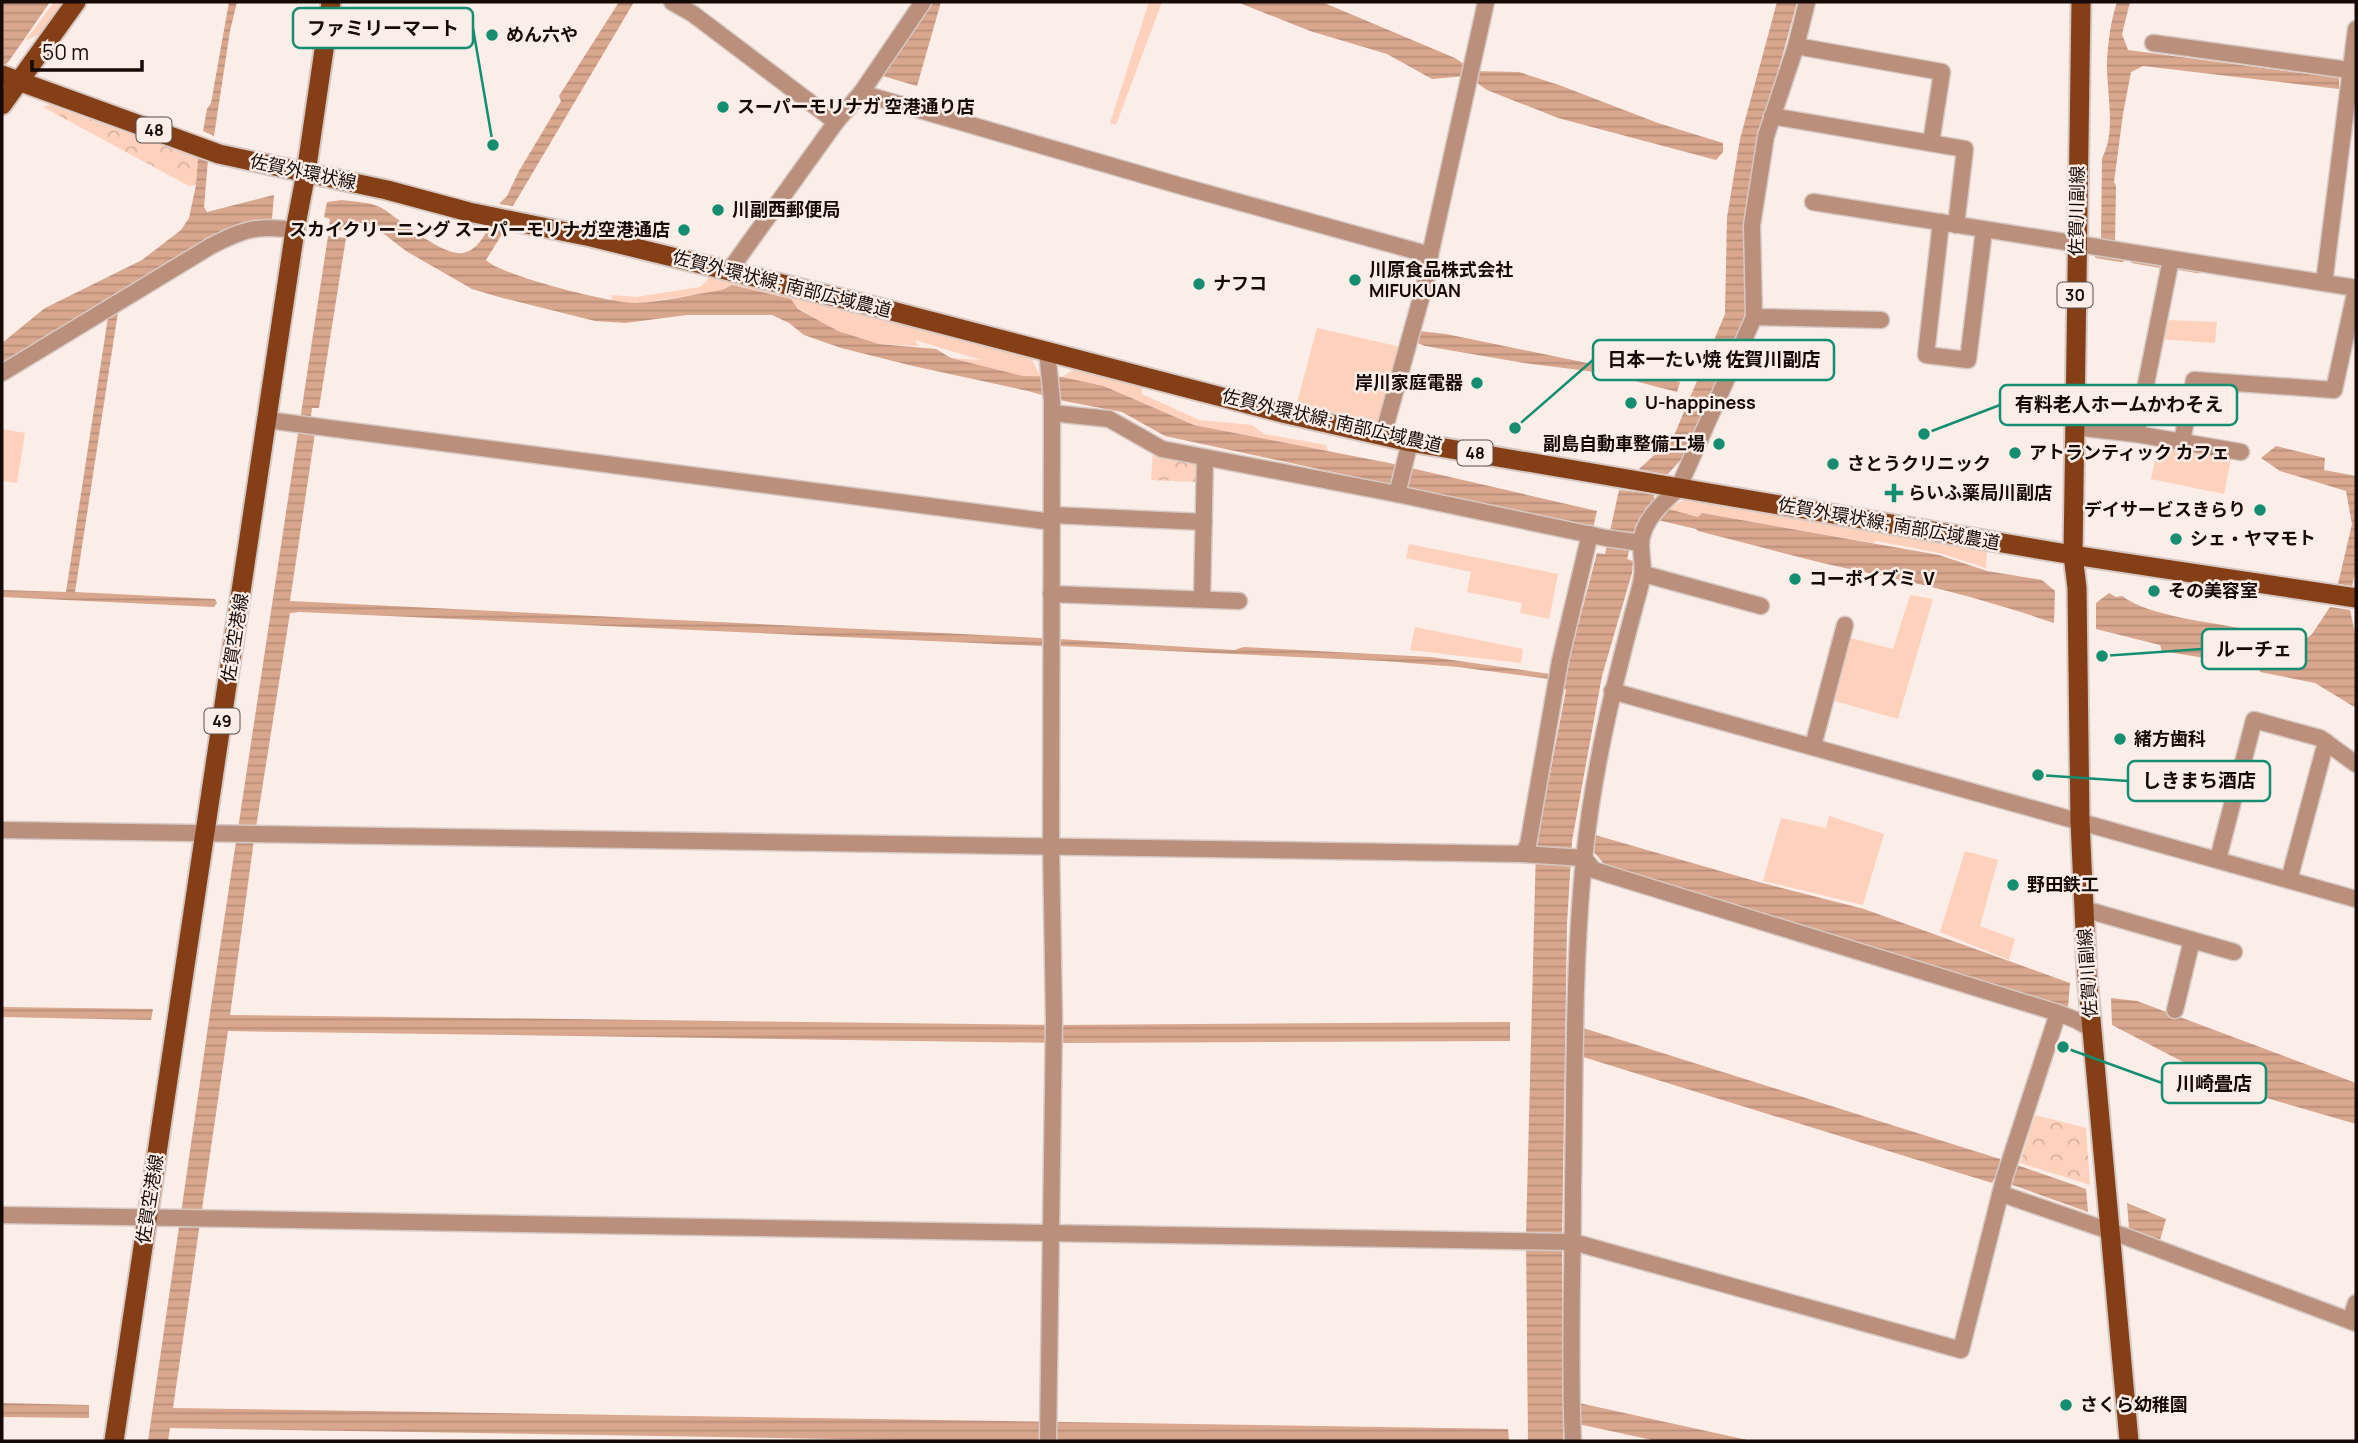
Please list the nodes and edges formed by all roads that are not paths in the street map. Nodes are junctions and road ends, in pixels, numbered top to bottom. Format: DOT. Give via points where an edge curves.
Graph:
graph roads {
  1 [pos="76,2"];
  2 [pos="331,2"];
  3 [pos="672,2"];
  4 [pos="923,2"];
  5 [pos="1486,2"];
  6 [pos="1807,2"];
  7 [pos="2081,2"];
  8 [pos="2356,29"];
  9 [pos="2153,43"];
  10 [pos="1796,46"];
  11 [pos="2354,71"];
  12 [pos="9,78"];
  13 [pos="861,93"];
  14 [pos="2,105"];
  15 [pos="1772,116"];
  16 [pos="836,122"];
  17 [pos="1931,143"];
  18 [pos="306,173"];
  19 [pos="1813,202"];
  20 [pos="1948,224"];
  21 [pos="295,230"];
  22 [pos="1984,230"];
  23 [pos="608,242"];
  24 [pos="2076,245"];
  25 [pos="1430,255"];
  26 [pos="2171,260"];
  27 [pos="729,271"];
  28 [pos="2324,283"];
  29 [pos="2356,288"];
  30 [pos="1754,317"];
  31 [pos="1881,320"];
  32 [pos="1047,351"];
  33 [pos="2,373"];
  34 [pos="1052,407"];
  35 [pos="267,420"];
  36 [pos="2075,427"];
  37 [pos="2136,434"];
  38 [pos="1383,435"];
  39 [pos="2182,441"];
  40 [pos="1410,442"];
  41 [pos="2241,452"];
  42 [pos="1205,458"];
  43 [pos="1678,489"];
  44 [pos="1397,494"];
  45 [pos="1052,519"];
  46 [pos="1204,522"];
  47 [pos="1598,536"];
  48 [pos="1637,543"];
  49 [pos="2073,555"];
  50 [pos="1644,574"];
  51 [pos="1051,594"];
  52 [pos="2356,598"];
  53 [pos="1202,599"];
  54 [pos="1239,601"];
  55 [pos="1761,606"];
  56 [pos="1845,625"];
  57 [pos="1612,691"];
  58 [pos="2326,742"];
  59 [pos="1813,746"];
  60 [pos="2356,764"];
  61 [pos="2080,821"];
  62 [pos="2,830"];
  63 [pos="205,834"];
  64 [pos="1051,846"];
  65 [pos="1522,854"];
  66 [pos="1584,858"];
  67 [pos="2218,859"];
  68 [pos="2289,880"];
  69 [pos="2356,899"];
  70 [pos="2084,909"];
  71 [pos="2192,940"];
  72 [pos="2234,952"];
  73 [pos="2175,1010"];
  74 [pos="2057,1013"];
  75 [pos="2092,1029"];
  76 [pos="2002,1194"];
  77 [pos="2,1215"];
  78 [pos="148,1217"];
  79 [pos="2110,1232"];
  80 [pos="1051,1233"];
  81 [pos="1573,1242"];
  82 [pos="2356,1303"];
  83 [pos="2353,1322"];
  84 [pos="114,1441"];
  85 [pos="1048,1441"];
  86 [pos="1573,1441"];
  87 [pos="2129,1441"];
  1 -- 12 [label="main road"];
  2 -- 18 [label="main road, 佐賀空港線 / 49"];
  3 -- 16 [label="street"];
  4 -- 13 [label="street"];
  5 -- 25 [label="street"];
  6 -- 10 [label="street"];
  7 -- 24 [label="main road, 佐賀川副線 / 30"];
  8 -- 11 [label="street"];
  9 -- 11 [label="street"];
  10 -- 15 [label="street"];
  10 -- 17 [label="street" via="1942,72"];
  11 -- 28 [label="street"];
  12 -- 14 [label="main road"];
  12 -- 18 [label="main road, 佐賀外環状線 / 48" via="219,154"];
  13 -- 16 [label="street"];
  13 -- 25 [label="street"];
  15 -- 17 [label="street"];
  15 -- 30 [label="street" via="1752,225"];
  16 -- 27 [label="street"];
  17 -- 20 [label="street" via="1965,149"];
  18 -- 21 [label="main road, 佐賀空港線 / 49"];
  18 -- 23 [label="main road, 佐賀外環状線 / 48"];
  19 -- 20 [label="street"];
  20 -- 22 [label="street"];
  20 -- 22 [label="street" via="1926,355 1968,360"];
  21 -- 33 [label="street" via="242,231 211,246"];
  21 -- 35 [label="main road, 佐賀空港線 / 49"];
  22 -- 24 [label="street"];
  23 -- 27 [label="main road, 佐賀外環状線; 南部広域農道 / 48"];
  24 -- 26 [label="street"];
  24 -- 36 [label="main road, 佐賀川副線 / 30"];
  25 -- 38 [label="street"];
  26 -- 28 [label="street"];
  26 -- 37 [label="street"];
  27 -- 32 [label="main road, 佐賀外環状線; 南部広域農道 / 48"];
  28 -- 29 [label="street"];
  29 -- 39 [label="street" via="2334,390 2194,380"];
  30 -- 31 [label="street"];
  30 -- 43 [label="street"];
  32 -- 34 [label="street"];
  32 -- 38 [label="main road, 佐賀外環状線; 南部広域農道 / 48"];
  34 -- 42 [label="street" via="1110,419 1162,449"];
  34 -- 45 [label="street"];
  35 -- 45 [label="street"];
  35 -- 63 [label="main road, 佐賀空港線 / 49"];
  36 -- 37 [label="street"];
  36 -- 49 [label="main road, 佐賀川副線 / 30"];
  37 -- 39 [label="street"];
  38 -- 40 [label="main road, 佐賀外環状線; 南部広域農道 / 48"];
  39 -- 41 [label="street"];
  40 -- 43 [label="main road, 佐賀外環状線; 南部広域農道 / 48"];
  40 -- 44 [label="street"];
  42 -- 44 [label="street"];
  42 -- 46 [label="street"];
  43 -- 48 [label="street" via="1662,503"];
  43 -- 49 [label="main road, 佐賀外環状線; 南部広域農道 / 48"];
  44 -- 47 [label="street"];
  45 -- 46 [label="street"];
  45 -- 51 [label="street"];
  46 -- 53 [label="street"];
  47 -- 48 [label="street"];
  47 -- 65 [label="street" via="1560,661 1528,845"];
  48 -- 50 [label="street"];
  49 -- 52 [label="main road, 佐賀外環状線; 南部広域農道 / 48"];
  49 -- 61 [label="main road, 佐賀川副線 / 30"];
  50 -- 55 [label="street"];
  50 -- 57 [label="street"];
  51 -- 53 [label="street"];
  51 -- 64 [label="street"];
  53 -- 54 [label="street"];
  56 -- 59 [label="street"];
  57 -- 59 [label="street"];
  57 -- 66 [label="street"];
  58 -- 60 [label="street"];
  58 -- 67 [label="street" via="2254,720"];
  58 -- 68 [label="street"];
  59 -- 61 [label="street"];
  61 -- 67 [label="street"];
  61 -- 70 [label="main road, 佐賀川副線 / 30"];
  62 -- 63 [label="street"];
  63 -- 64 [label="street"];
  63 -- 78 [label="main road, 佐賀空港線 / 49"];
  64 -- 65 [label="street"];
  64 -- 80 [label="street"];
  65 -- 66 [label="street"];
  66 -- 74 [label="street" via="1594,870"];
  66 -- 81 [label="street"];
  67 -- 68 [label="street"];
  68 -- 69 [label="street"];
  70 -- 71 [label="street"];
  70 -- 75 [label="main road, 佐賀川副線 / 30"];
  71 -- 72 [label="street"];
  71 -- 73 [label="street"];
  74 -- 75 [label="street"];
  74 -- 76 [label="street"];
  75 -- 79 [label="main road, 佐賀川副線 / 30"];
  76 -- 79 [label="street"];
  76 -- 81 [label="street" via="1961,1350"];
  77 -- 78 [label="street"];
  78 -- 80 [label="street"];
  78 -- 84 [label="main road, 佐賀空港線 / 49"];
  79 -- 83 [label="street"];
  79 -- 87 [label="main road, 佐賀川副線 / 30"];
  80 -- 81 [label="street"];
  80 -- 85 [label="street"];
  81 -- 86 [label="street"];
  82 -- 83 [label="street"];
}
